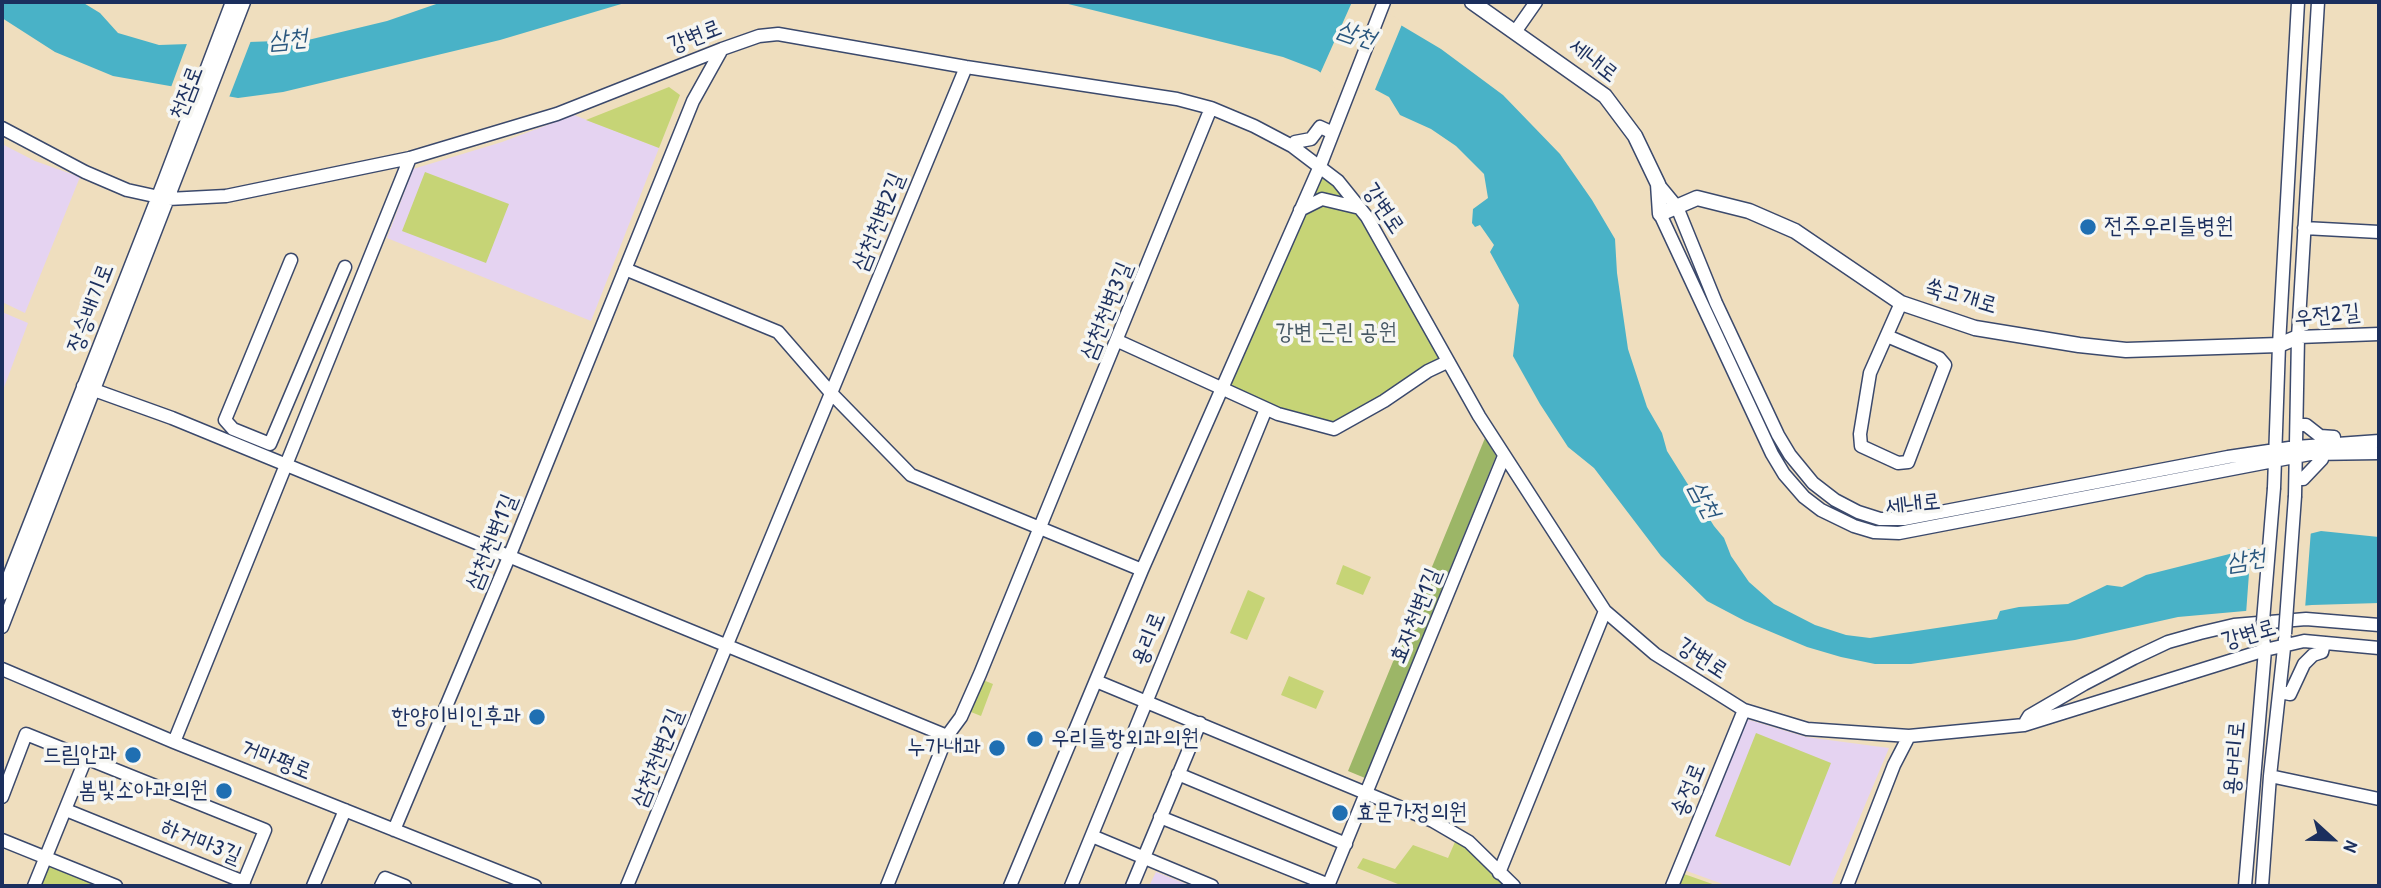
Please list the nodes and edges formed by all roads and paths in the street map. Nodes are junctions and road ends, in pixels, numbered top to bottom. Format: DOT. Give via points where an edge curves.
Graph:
graph roads {
  1 [pos="232,2"];
  2 [pos="244,2"];
  3 [pos="1384,2"];
  4 [pos="1472,2"];
  5 [pos="1536,2"];
  6 [pos="2298,2"];
  7 [pos="2318,2"];
  8 [pos="1515,32"];
  9 [pos="722,49"];
  10 [pos="966,67"];
  11 [pos="1211,108"];
  12 [pos="2,128"];
  13 [pos="1332,132"];
  14 [pos="1294,144"];
  15 [pos="410,158"];
  16 [pos="1321,164"];
  17 [pos="170,181"];
  18 [pos="1658,184"];
  19 [pos="162,198"];
  20 [pos="1677,207"];
  21 [pos="1360,208"];
  22 [pos="1300,210"];
  23 [pos="1660,214"];
  24 [pos="2304,228"];
  25 [pos="2379,232"];
  26 [pos="291,260"];
  27 [pos="345,267"];
  28 [pos="625,269"];
  29 [pos="1901,303"];
  30 [pos="2379,334"];
  31 [pos="1887,336"];
  32 [pos="2298,337"];
  33 [pos="1118,341"];
  34 [pos="2279,345"];
  35 [pos="1447,362"];
  36 [pos="89,388"];
  37 [pos="1222,389"];
  38 [pos="831,393"];
  39 [pos="1266,409"];
  40 [pos="2297,425"];
  41 [pos="2379,441"];
  42 [pos="2335,444"];
  43 [pos="2296,452"];
  44 [pos="2379,453"];
  45 [pos="2323,454"];
  46 [pos="2277,455"];
  47 [pos="1504,456"];
  48 [pos="285,465"];
  49 [pos="2296,479"];
  50 [pos="1040,528"];
  51 [pos="2269,545"];
  52 [pos="509,557"];
  53 [pos="1142,570"];
  54 [pos="2,594"];
  55 [pos="1605,611"];
  56 [pos="2379,625"];
  57 [pos="2,627"];
  58 [pos="2282,638"];
  59 [pos="2324,643"];
  60 [pos="727,646"];
  61 [pos="2379,648"];
  62 [pos="2265,650"];
  63 [pos="2,669"];
  64 [pos="1096,681"];
  65 [pos="2280,692"];
  66 [pos="1147,700"];
  67 [pos="1744,710"];
  68 [pos="1200,723"];
  69 [pos="2024,725"];
  70 [pos="947,736"];
  71 [pos="1909,736"];
  72 [pos="174,742"];
  73 [pos="86,758"];
  74 [pos="1178,774"];
  75 [pos="2270,776"];
  76 [pos="1366,793"];
  77 [pos="2,797"];
  78 [pos="2379,799"];
  79 [pos="66,810"];
  80 [pos="345,810"];
  81 [pos="1160,817"];
  82 [pos="394,830"];
  83 [pos="1092,836"];
  84 [pos="2,840"];
  85 [pos="1346,844"];
  86 [pos="46,858"];
  87 [pos="1144,858"];
  88 [pos="1499,873"];
  89 [pos="243,884"];
  90 [pos="34,886"];
  91 [pos="116,886"];
  92 [pos="313,886"];
  93 [pos="382,886"];
  94 [pos="405,886"];
  95 [pos="535,886"];
  96 [pos="627,886"];
  97 [pos="887,886"];
  98 [pos="1010,886"];
  99 [pos="1071,886"];
  100 [pos="1132,886"];
  101 [pos="1212,886"];
  102 [pos="1328,886"];
  103 [pos="1514,886"];
  104 [pos="1672,886"];
  105 [pos="1847,886"];
  106 [pos="2245,886"];
  107 [pos="2262,886"];
  1 -- 17 [label="street, 천잠로"];
  2 -- 17 [label="street, 천잠로"];
  3 -- 13 [label="street, 용리로"];
  4 -- 8 [label="main road, 세내로"];
  5 -- 8 [label="street"];
  6 -- 34 [label="street"];
  7 -- 24 [label="street"];
  8 -- 18 [label="main road, 세내로" via="1605,96 1635,136"];
  9 -- 10 [label="street, 강변로" via="778,34"];
  9 -- 15 [label="street, 강변로" via="557,114"];
  9 -- 28 [label="street, 삼천천변1길" via="692,101"];
  10 -- 11 [label="street, 강변로"];
  10 -- 38 [label="street, 삼천천변2길"];
  11 -- 14 [label="street, 강변로"];
  11 -- 33 [label="street, 삼천천변3길"];
  12 -- 19 [label="street" via="117,186"];
  13 -- 14 [label="street" via="1320,127 1311,139"];
  13 -- 16 [label="street, 용리로"];
  14 -- 16 [label="street, 강변로"];
  15 -- 19 [label="street, 강변로" via="226,196"];
  15 -- 48 [label="street"];
  16 -- 21 [label="street, 강변로"];
  16 -- 22 [label="street, 용리로"];
  17 -- 19 [label="street, 천잠로"];
  18 -- 20 [label="street, 세내로"];
  18 -- 23 [label="main road, 세내로"];
  19 -- 36 [label="street, 장승배기로"];
  20 -- 23 [label="main road, 쑥고개로"];
  20 -- 29 [label="main road, 쑥고개로" via="1696,198 1749,211 1795,231"];
  20 -- 46 [label="street, 세내로" via="1716,303 1784,445 1812,483 1858,512 1880,519 1916,518"];
  21 -- 22 [label="street" via="1322,199"];
  21 -- 35 [label="street, 강변로"];
  22 -- 37 [label="street, 용리로"];
  23 -- 46 [label="street, 세내로" via="1784,474 1821,510 1854,526 1874,532 1913,531"];
  24 -- 25 [label="street"];
  24 -- 32 [label="street"];
  26 -- 27 [label="street" via="225,420 233,429 271,444"];
  28 -- 38 [label="street" via="778,332"];
  28 -- 52 [label="street, 삼천천변1길"];
  29 -- 31 [label="street"];
  29 -- 34 [label="main road, 쑥고개로" via="1975,328 2079,345 2126,350"];
  30 -- 32 [label="street, 우전2길"];
  31 -- 31 [label="street" via="1870,373 1861,446 1898,463 1908,462 1945,365"];
  32 -- 34 [label="main road, 우전2길"];
  32 -- 40 [label="street"];
  33 -- 37 [label="street"];
  33 -- 50 [label="street, 삼천천변3길"];
  34 -- 46 [label="street"];
  35 -- 39 [label="street" via="1334,429"];
  35 -- 47 [label="street, 강변로"];
  36 -- 48 [label="street"];
  36 -- 54 [label="street, 장승배기로"];
  36 -- 57 [label="street, 장승배기로"];
  37 -- 39 [label="street"];
  37 -- 53 [label="street, 용리로"];
  38 -- 50 [label="street" via="911,475"];
  38 -- 60 [label="street, 삼천천변2길"];
  39 -- 66 [label="street, 용리로"];
  40 -- 42 [label="street" via="2334,437"];
  40 -- 43 [label="street"];
  41 -- 42 [label="street, 세내로"];
  42 -- 43 [label="street, 세내로"];
  43 -- 45 [label="street, 세내로"];
  43 -- 46 [label="street, 세내로"];
  43 -- 49 [label="street"];
  44 -- 45 [label="street, 세내로"];
  45 -- 49 [label="street" via="2304,479"];
  46 -- 51 [label="street, 용머리로, bridge"];
  47 -- 55 [label="street, 강변로"];
  47 -- 76 [label="street, 효자천변1길"];
  48 -- 52 [label="street"];
  48 -- 72 [label="street"];
  49 -- 58 [label="street, bridge"];
  50 -- 53 [label="street"];
  50 -- 70 [label="street, 삼천천변3길" via="976,685"];
  51 -- 58 [label="street" via="2284,551"];
  51 -- 62 [label="street, 용머리로, bridge" via="2262,633"];
  52 -- 60 [label="street"];
  52 -- 82 [label="street, 삼천천변1길"];
  53 -- 64 [label="street, 용리로"];
  55 -- 67 [label="street, 강변로" via="1655,654"];
  55 -- 88 [label="street"];
  56 -- 69 [label="street" via="2306,619 2234,625 2168,642 2029,716"];
  58 -- 59 [label="street, 강변로"];
  58 -- 62 [label="street, 강변로"];
  58 -- 65 [label="street, 용머리로"];
  59 -- 61 [label="street, 강변로"];
  59 -- 65 [label="street" via="2322,652 2304,664 2290,694"];
  60 -- 70 [label="street"];
  60 -- 96 [label="street, 삼천천변2길"];
  62 -- 69 [label="street, 강변로"];
  62 -- 106 [label="street, 용머리로"];
  63 -- 72 [label="street, 거마평로"];
  64 -- 66 [label="street"];
  64 -- 98 [label="street, 용리로"];
  65 -- 75 [label="street, 용머리로"];
  66 -- 68 [label="street"];
  66 -- 83 [label="street, 용리로"];
  67 -- 71 [label="street, 강변로" via="1807,729"];
  67 -- 104 [label="street, 송정로"];
  68 -- 74 [label="street"];
  68 -- 76 [label="street"];
  69 -- 71 [label="street, 강변로"];
  70 -- 97 [label="street, 삼천천변3길"];
  71 -- 105 [label="street"];
  72 -- 80 [label="street, 거마평로"];
  73 -- 77 [label="street" via="26,734"];
  73 -- 79 [label="street"];
  73 -- 89 [label="street, 하거마3길" via="265,831"];
  74 -- 81 [label="street"];
  74 -- 85 [label="street"];
  75 -- 78 [label="street, 용머리로"];
  75 -- 107 [label="street, 용머리로"];
  76 -- 85 [label="street, 효자천변1길"];
  76 -- 88 [label="street" via="1469,842"];
  79 -- 86 [label="street"];
  79 -- 89 [label="street, 하거마3길"];
  80 -- 82 [label="street, 거마평로"];
  80 -- 92 [label="street"];
  81 -- 87 [label="street"];
  81 -- 102 [label="street, 효자천변1길"];
  82 -- 95 [label="street, 거마평로"];
  83 -- 87 [label="street"];
  83 -- 99 [label="street, 용리로"];
  84 -- 86 [label="street"];
  85 -- 102 [label="street, 효자천변1길"];
  86 -- 90 [label="street"];
  86 -- 91 [label="street"];
  87 -- 100 [label="street"];
  87 -- 101 [label="street"];
  88 -- 103 [label="street"];
  93 -- 94 [label="street" via="385,878"];
}
